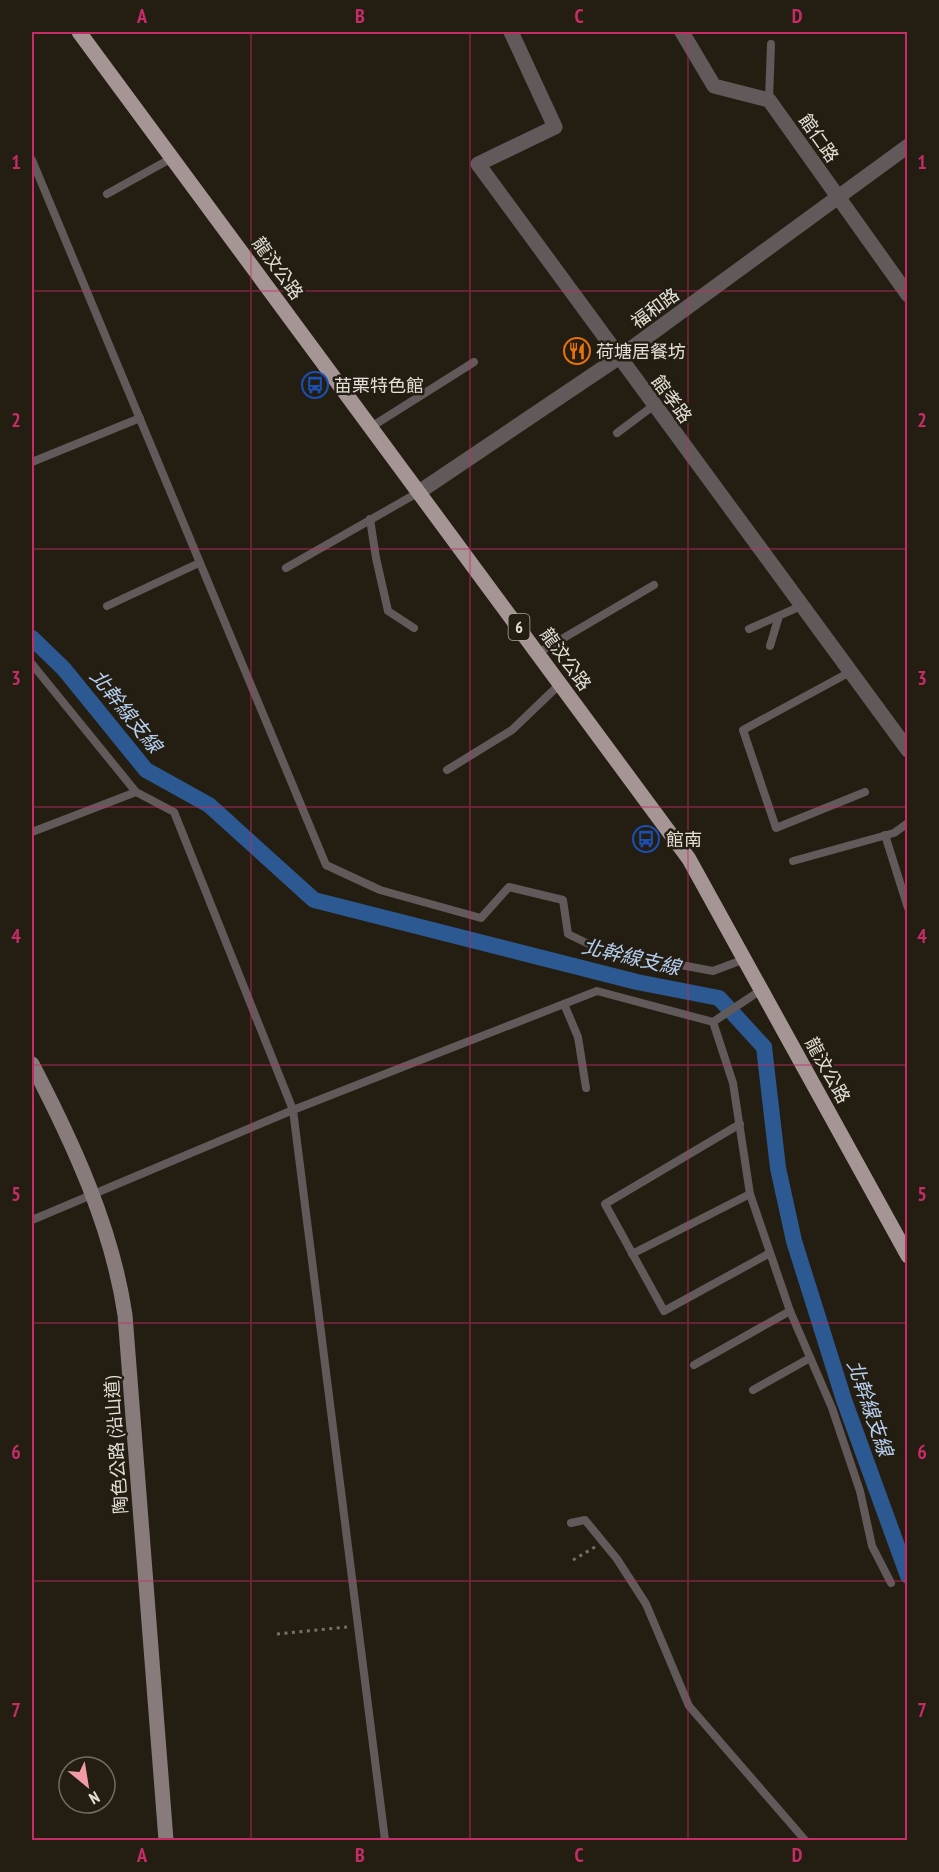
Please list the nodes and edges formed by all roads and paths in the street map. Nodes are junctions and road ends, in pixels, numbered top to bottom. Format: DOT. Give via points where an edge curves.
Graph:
graph roads {
  1 [pos="79,32"];
  2 [pos="511,32"];
  3 [pos="682,32"];
  4 [pos="771,44"];
  5 [pos="769,100"];
  6 [pos="908,146"];
  7 [pos="172,158"];
  8 [pos="32,160"];
  9 [pos="106,194"];
  10 [pos="837,198"];
  11 [pos="908,295"];
  12 [pos="618,358"];
  13 [pos="474,362"];
  14 [pos="653,406"];
  15 [pos="140,418"];
  16 [pos="371,427"];
  17 [pos="617,433"];
  18 [pos="32,462"];
  19 [pos="419,492"];
  20 [pos="370,519"];
  21 [pos="199,562"];
  22 [pos="286,568"];
  23 [pos="654,585"];
  24 [pos="107,606"];
  25 [pos="801,606"];
  26 [pos="779,616"];
  27 [pos="414,627"];
  28 [pos="749,629"];
  29 [pos="770,646"];
  30 [pos="538,653"];
  31 [pos="32,664"];
  32 [pos="850,672"];
  33 [pos="560,684"];
  34 [pos="908,750"];
  35 [pos="447,770"];
  36 [pos="136,792"];
  37 [pos="865,792"];
  38 [pos="908,823"];
  39 [pos="32,832"];
  40 [pos="885,835"];
  41 [pos="793,861"];
  42 [pos="908,908"];
  43 [pos="745,959"];
  44 [pos="762,989"];
  45 [pos="564,1004"];
  46 [pos="713,1022"];
  47 [pos="32,1064"];
  48 [pos="586,1088"];
  49 [pos="293,1110"];
  50 [pos="740,1124"];
  51 [pos="92,1194"];
  52 [pos="750,1194"];
  53 [pos="32,1220"];
  54 [pos="770,1253"];
  55 [pos="632,1254"];
  56 [pos="908,1256"];
  57 [pos="790,1311"];
  58 [pos="810,1358"];
  59 [pos="694,1365"];
  60 [pos="753,1390"];
  61 [pos="571,1523"];
  62 [pos="603,1542"];
  63 [pos="573,1560"];
  64 [pos="891,1583"];
  65 [pos="358,1626"];
  66 [pos="277,1634"];
  67 [pos="166,1840"];
  68 [pos="385,1840"];
  69 [pos="805,1840"];
  1 -- 7 [label="main road, 龍汶公路 / 6"];
  2 -- 12 [label="street, 館孝路" via="555,127 478,164"];
  3 -- 5 [label="street" via="714,86"];
  4 -- 5 [label="lane"];
  5 -- 10 [label="street, 館仁路"];
  6 -- 10 [label="street, 福和路"];
  7 -- 9 [label="lane"];
  7 -- 16 [label="main road, 龍汶公路 / 6"];
  8 -- 15 [label="lane"];
  10 -- 11 [label="street, 館仁路"];
  10 -- 12 [label="street, 福和路"];
  12 -- 14 [label="street, 館孝路"];
  12 -- 19 [label="street, 福和路"];
  13 -- 16 [label="lane"];
  14 -- 17 [label="lane"];
  14 -- 25 [label="street, 館孝路"];
  15 -- 18 [label="lane"];
  15 -- 21 [label="lane"];
  16 -- 19 [label="main road, 龍汶公路 / 6"];
  19 -- 20 [label="lane"];
  19 -- 30 [label="main road, 龍汶公路 / 6"];
  20 -- 22 [label="lane"];
  20 -- 27 [label="lane" via="388,611"];
  21 -- 24 [label="lane"];
  21 -- 43 [label="lane" via="326,865 380,890 482,918 509,887 563,900 568,934 602,951 713,971"];
  23 -- 30 [label="lane"];
  25 -- 26 [label="lane"];
  25 -- 32 [label="street, 館孝路"];
  26 -- 28 [label="lane"];
  26 -- 29 [label="lane"];
  30 -- 33 [label="main road, 龍汶公路 / 6"];
  31 -- 36 [label="lane"];
  32 -- 34 [label="street, 館孝路"];
  32 -- 37 [label="lane" via="743,730 776,828"];
  33 -- 35 [label="lane" via="512,730"];
  33 -- 43 [label="main road, 龍汶公路 / 6" via="689,859"];
  36 -- 39 [label="lane"];
  36 -- 49 [label="lane" via="174,812"];
  38 -- 40 [label="lane"];
  40 -- 41 [label="lane"];
  40 -- 42 [label="lane"];
  43 -- 44 [label="main road, 龍汶公路 / 6"];
  44 -- 46 [label="lane"];
  44 -- 56 [label="main road, 龍汶公路 / 6"];
  45 -- 46 [label="lane" via="597,991"];
  45 -- 48 [label="lane" via="578,1037"];
  45 -- 49 [label="lane"];
  46 -- 50 [label="lane" via="733,1083"];
  47 -- 51 [label="main road, 陶色公路 (沿山道)"];
  49 -- 51 [label="lane"];
  49 -- 65 [label="lane"];
  50 -- 52 [label="lane"];
  50 -- 55 [label="lane" via="605,1204"];
  51 -- 53 [label="lane"];
  51 -- 67 [label="main road, 陶色公路 (沿山道)" via="119,1272 125,1315"];
  52 -- 54 [label="lane"];
  52 -- 55 [label="lane"];
  54 -- 55 [label="lane" via="664,1311"];
  54 -- 57 [label="lane"];
  57 -- 58 [label="lane"];
  57 -- 59 [label="lane"];
  58 -- 60 [label="lane"];
  58 -- 64 [label="lane" via="860,1491 872,1546"];
  61 -- 62 [label="lane" via="585,1520"];
  62 -- 63 [label="path"];
  62 -- 69 [label="lane" via="646,1604 689,1706"];
  65 -- 66 [label="path"];
  65 -- 68 [label="lane"];
}
